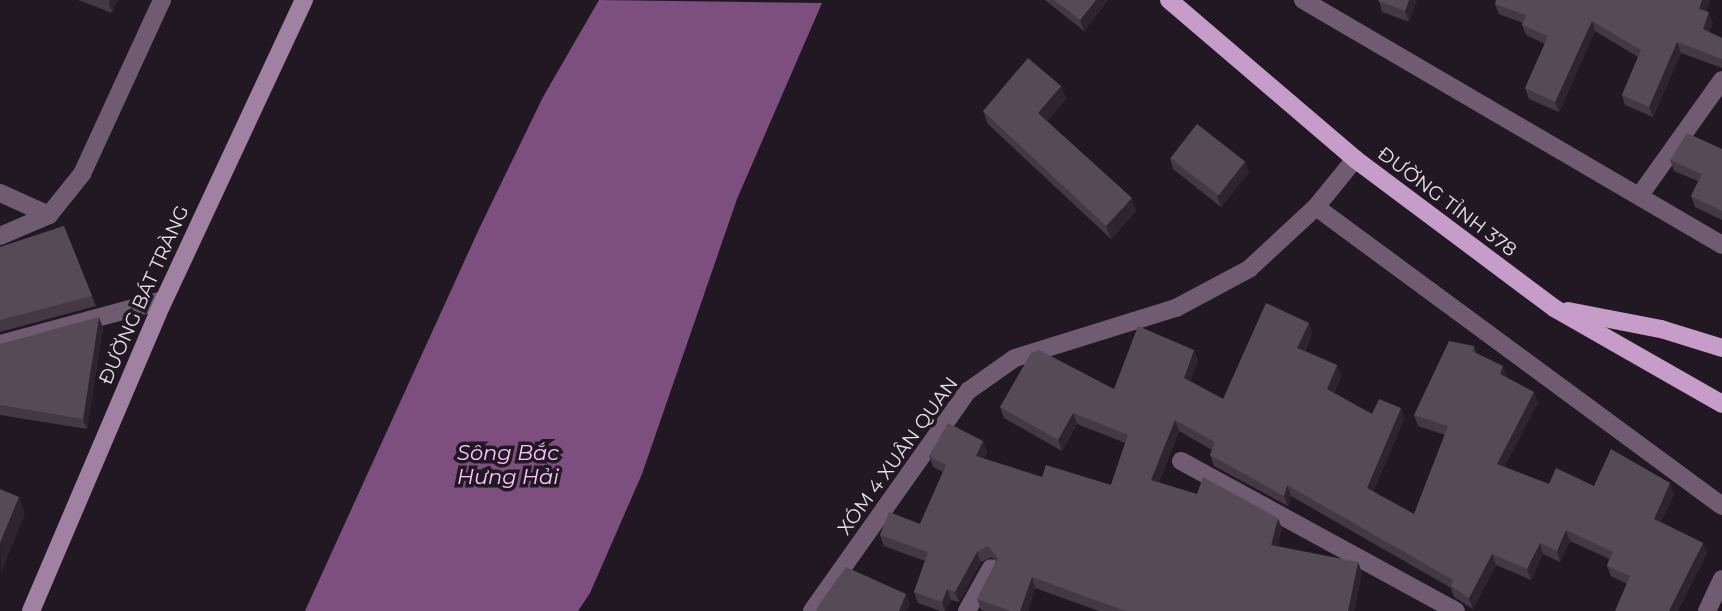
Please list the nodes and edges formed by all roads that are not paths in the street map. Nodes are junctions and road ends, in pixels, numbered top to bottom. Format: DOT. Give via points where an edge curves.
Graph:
graph roads {
  1 [pos="162,0"];
  2 [pos="304,0"];
  3 [pos="1169,0"];
  4 [pos="1310,2"];
  5 [pos="1722,80"];
  6 [pos="1355,159"];
  7 [pos="0,193"];
  8 [pos="1640,195"];
  9 [pos="1316,207"];
  10 [pos="49,215"];
  11 [pos="0,236"];
  12 [pos="1722,245"];
  13 [pos="163,300"];
  14 [pos="1554,308"];
  15 [pos="0,344"];
  16 [pos="1722,348"];
  17 [pos="1722,404"];
  18 [pos="1181,461"];
  19 [pos="1722,506"];
  20 [pos="991,568"];
  21 [pos="1722,579"];
  22 [pos="31,611"];
  23 [pos="811,611"];
  24 [pos="967,611"];
  25 [pos="1456,611"];
  26 [pos="1707,611"];
  1 -- 10 [label="street" via="82,174"];
  2 -- 13 [label="street, ĐƯỜNG BÁT TRÀNG"];
  3 -- 6 [label="main road, ĐƯỜNG TỈNH 378"];
  4 -- 8 [label="street"];
  5 -- 8 [label="street"];
  6 -- 9 [label="street, XÓM 4 XUÂN QUAN"];
  6 -- 14 [label="main road, ĐƯỜNG TỈNH 378"];
  7 -- 10 [label="street"];
  8 -- 12 [label="street"];
  9 -- 19 [label="street"];
  9 -- 23 [label="street, XÓM 4 XUÂN QUAN" via="1249,269 1176,308 1015,358 968,391"];
  10 -- 11 [label="street"];
  13 -- 15 [label="street"];
  13 -- 22 [label="street, ĐƯỜNG BÁT TRÀNG"];
  14 -- 16 [label="main road" via="1661,329"];
  14 -- 17 [label="main road, ĐƯỜNG TỈNH 378"];
  18 -- 25 [label="street"];
  20 -- 24 [label="street"];
  21 -- 26 [label="street"];
}
